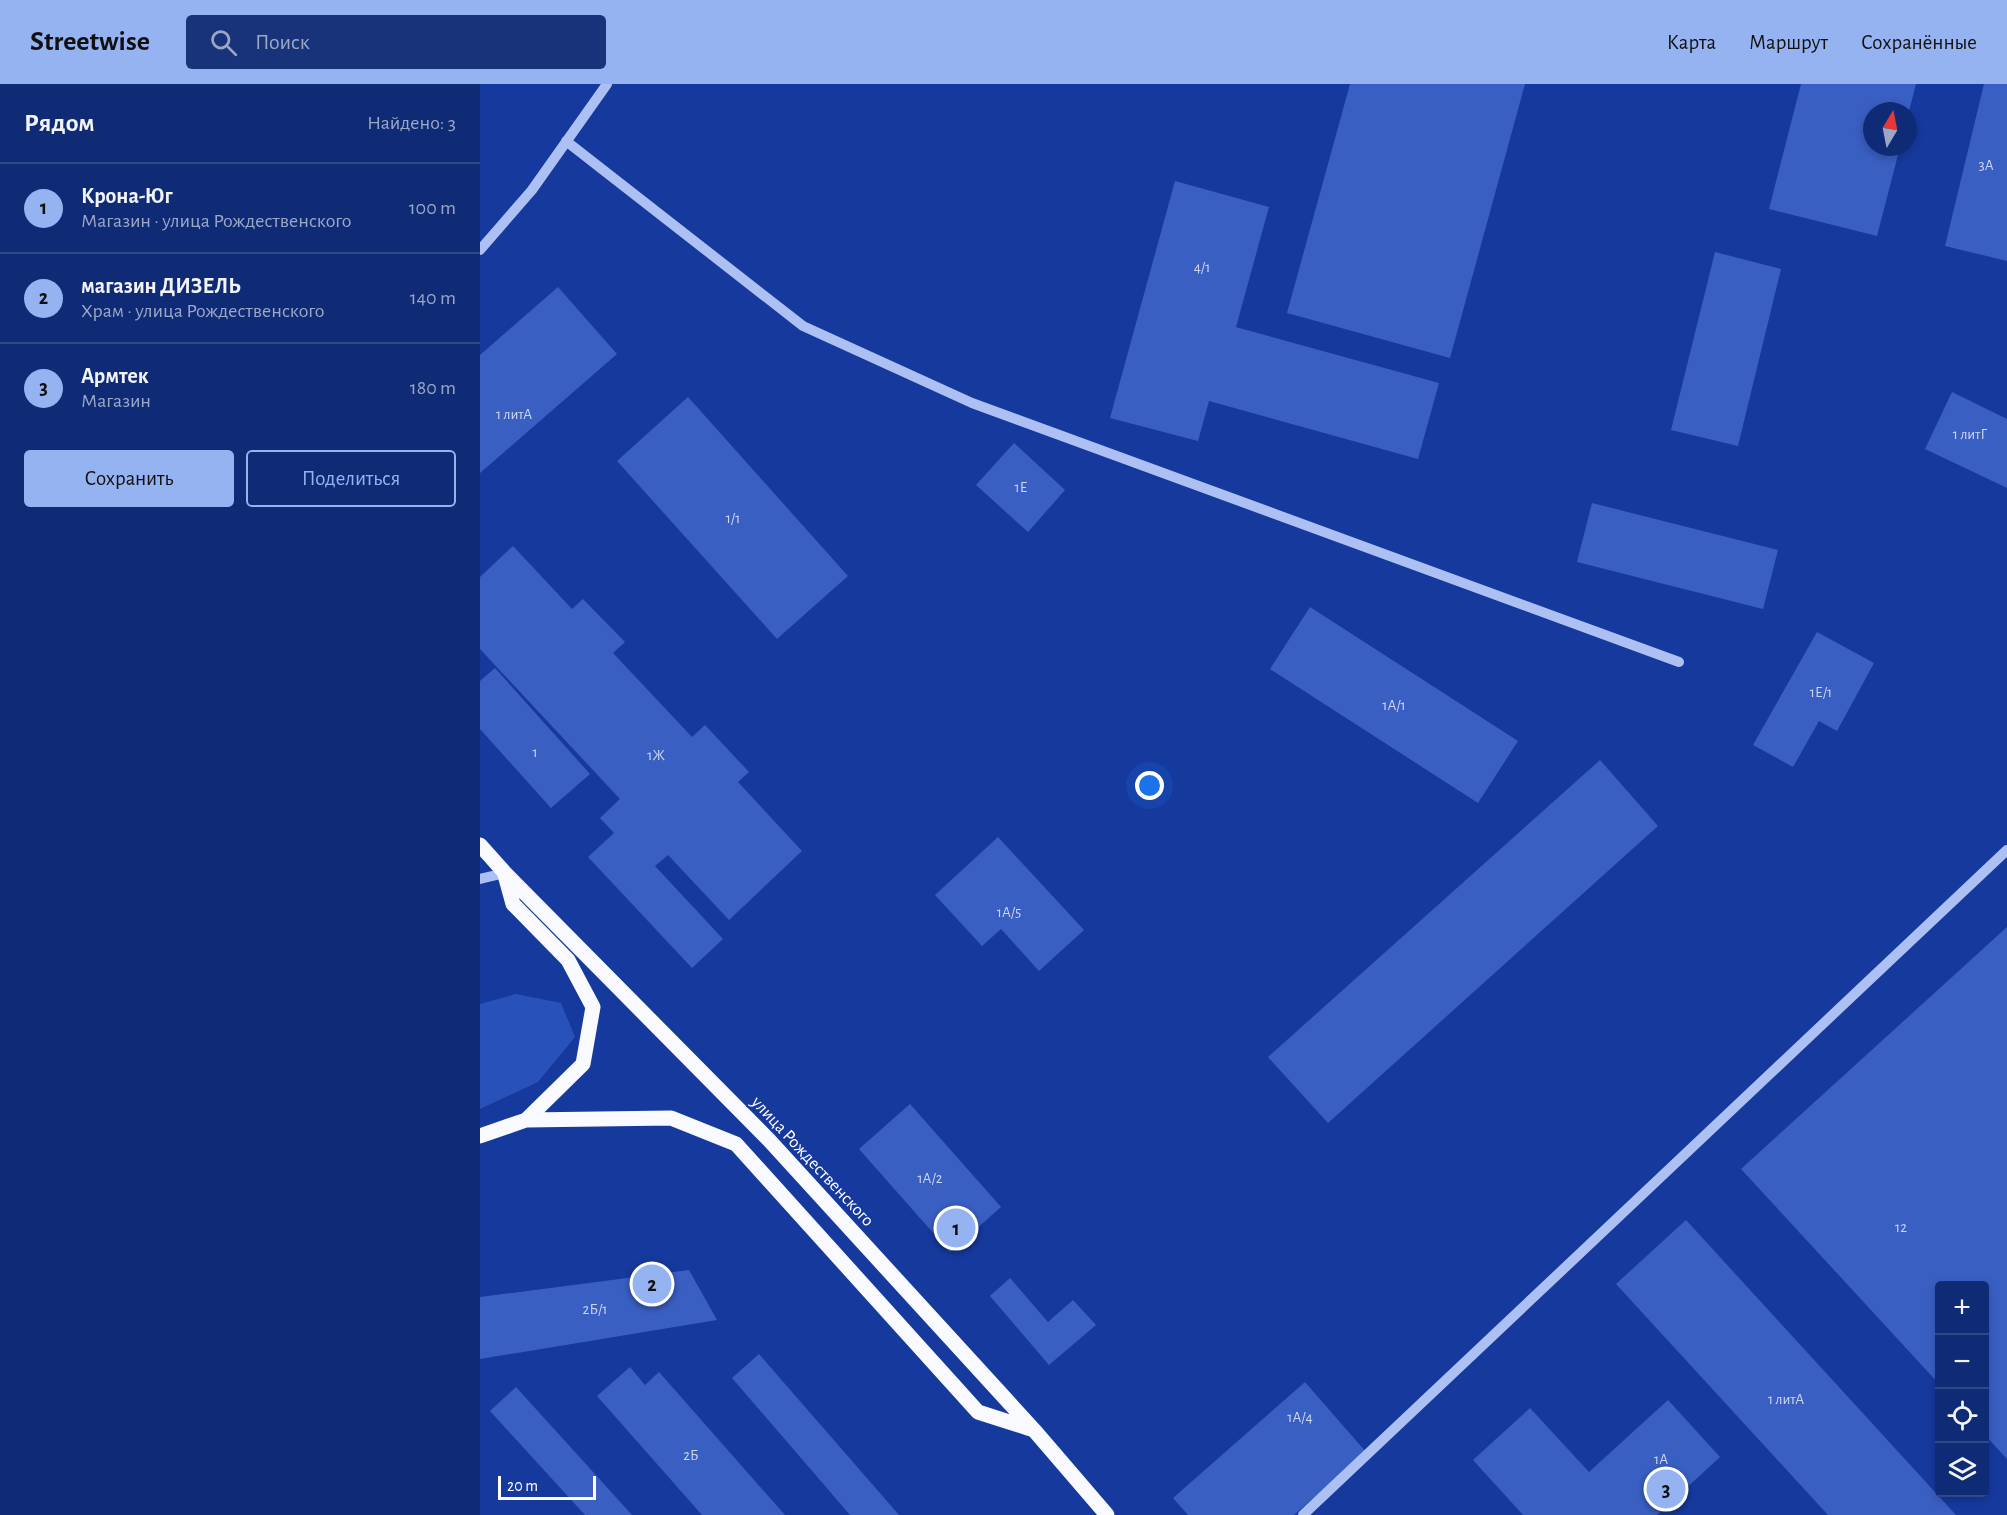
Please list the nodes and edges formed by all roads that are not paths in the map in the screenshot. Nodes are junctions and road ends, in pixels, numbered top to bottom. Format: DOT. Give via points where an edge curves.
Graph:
graph roads {
  1 [pos="607,84"];
  2 [pos="566,141"];
  3 [pos="480,250"];
  4 [pos="1679,662"];
  5 [pos="480,845"];
  6 [pos="2007,850"];
  7 [pos="505,873"];
  8 [pos="480,879"];
  9 [pos="526,1120"];
  10 [pos="480,1136"];
  11 [pos="1034,1430"];
  12 [pos="1107,1515"];
  13 [pos="1303,1515"];
  1 -- 2 [label="street"];
  2 -- 3 [label="street" via="532,190"];
  2 -- 4 [label="street" via="803,326 972,403"];
  5 -- 7 [label="main road, улица Рождественского"];
  6 -- 13 [label="street"];
  7 -- 8 [label="street"];
  7 -- 9 [label="main road" via="513,904 568,960 593,1007 583,1064"];
  7 -- 11 [label="main road, улица Рождественского" via="769,1140"];
  9 -- 10 [label="main road"];
  9 -- 11 [label="main road" via="671,1118 736,1144 978,1412"];
  11 -- 12 [label="main road, улица Рождественского"];
}
